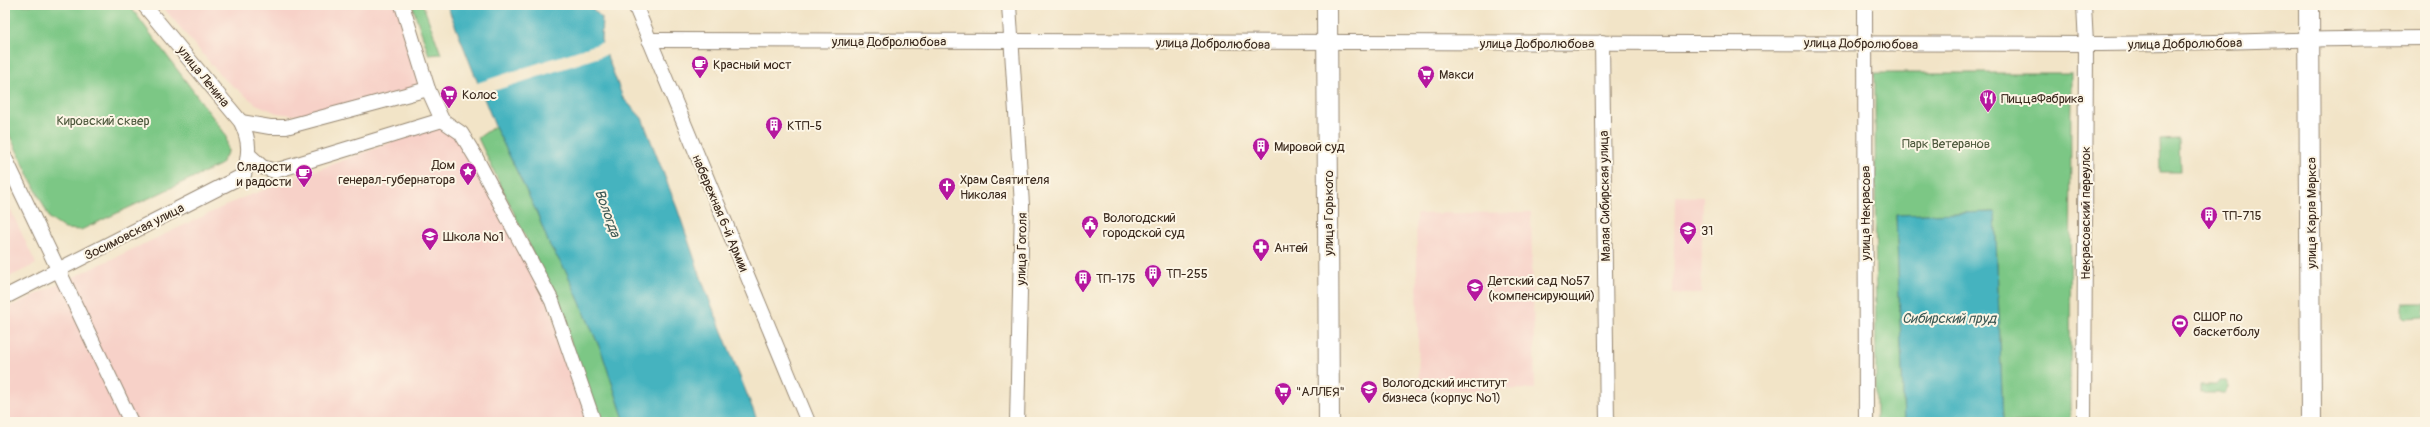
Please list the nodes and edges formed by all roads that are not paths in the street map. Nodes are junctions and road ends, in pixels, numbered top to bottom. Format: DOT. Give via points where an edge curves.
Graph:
graph roads {
  1 [pos="144,5"];
  2 [pos="402,5"];
  3 [pos="635,5"];
  4 [pos="1009,5"];
  5 [pos="1326,5"];
  6 [pos="1865,5"];
  7 [pos="2084,5"];
  8 [pos="2309,5"];
  9 [pos="2425,38"];
  10 [pos="2310,39"];
  11 [pos="649,40"];
  12 [pos="1011,41"];
  13 [pos="1602,42"];
  14 [pos="1865,43"];
  15 [pos="1327,44"];
  16 [pos="2086,44"];
  17 [pos="428,89"];
  18 [pos="442,120"];
  19 [pos="241,122"];
  20 [pos="249,154"];
  21 [pos="5,158"];
  22 [pos="58,271"];
  23 [pos="5,297"];
  24 [pos="131,422"];
  25 [pos="594,422"];
  26 [pos="808,422"];
  27 [pos="1017,422"];
  28 [pos="1330,422"];
  29 [pos="1607,422"];
  30 [pos="1866,422"];
  31 [pos="2084,422"];
  32 [pos="2311,422"];
  1 -- 19 [label="street, улица Ленина"];
  2 -- 17 [label="street"];
  3 -- 11 [label="street, набережная 6-й Армии"];
  4 -- 12 [label="street, улица Гоголя"];
  5 -- 15 [label="street, улица Горького"];
  6 -- 14 [label="street, улица Некрасова"];
  7 -- 16 [label="street, Некрасовский переулок"];
  8 -- 10 [label="street, улица Карла Маркса"];
  9 -- 10 [label="street, улица Добролюбова"];
  10 -- 16 [label="street, улица Добролюбова"];
  10 -- 32 [label="street, улица Карла Маркса"];
  11 -- 12 [label="street, улица Добролюбова"];
  11 -- 26 [label="street, набережная 6-й Армии"];
  12 -- 15 [label="street, улица Добролюбова"];
  12 -- 27 [label="street, улица Гоголя" via="1022,205"];
  13 -- 14 [label="street, улица Добролюбова"];
  13 -- 15 [label="street, улица Добролюбова"];
  13 -- 29 [label="street, Малая Сибирская улица"];
  14 -- 16 [label="street, улица Добролюбова"];
  14 -- 30 [label="street, улица Некрасова"];
  15 -- 28 [label="street, улица Горького"];
  16 -- 31 [label="street, Некрасовский переулок"];
  17 -- 18 [label="street"];
  17 -- 19 [label="street" via="286,127"];
  18 -- 20 [label="street" via="275,171 262,167"];
  18 -- 25 [label="street" via="461,133 476,156 552,301"];
  19 -- 20 [label="street, улица Ленина" via="248,139"];
  20 -- 22 [label="street, Зосимовская улица" via="244,175"];
  21 -- 22 [label="street"];
  22 -- 23 [label="street, Зосимовская улица"];
  22 -- 24 [label="street"];
}
